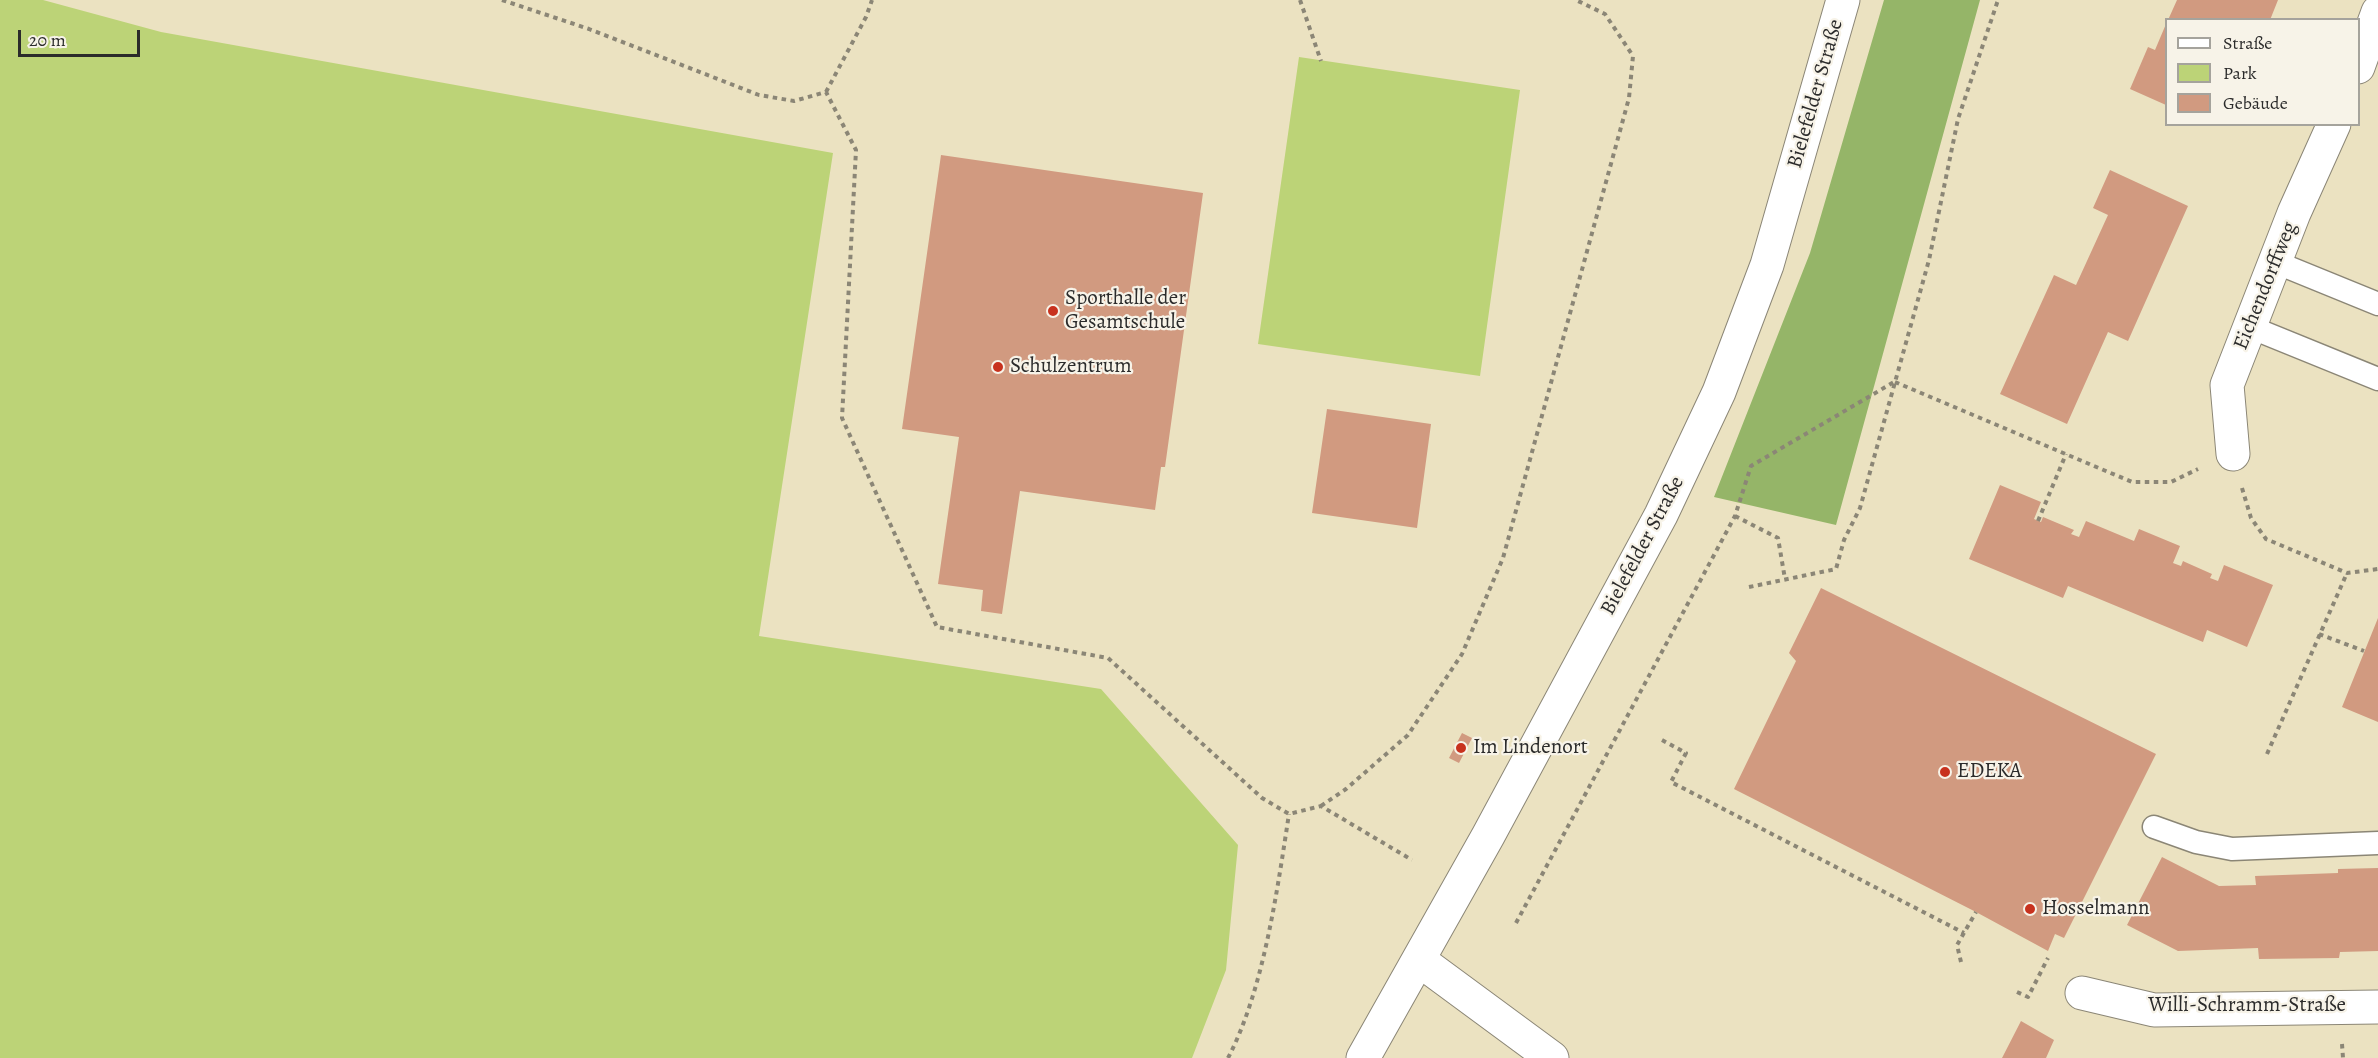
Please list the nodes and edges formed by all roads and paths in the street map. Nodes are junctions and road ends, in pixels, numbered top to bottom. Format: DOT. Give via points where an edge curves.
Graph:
graph roads {
  1 [pos="502,0"];
  2 [pos="872,0"];
  3 [pos="1300,0"];
  4 [pos="1576,0"];
  5 [pos="1843,0"];
  6 [pos="1998,0"];
  7 [pos="2378,12"];
  8 [pos="1320,61"];
  9 [pos="2360,62"];
  10 [pos="826,92"];
  11 [pos="2333,126"];
  12 [pos="2275,262"];
  13 [pos="2378,304"];
  14 [pos="2250,327"];
  15 [pos="2378,379"];
  16 [pos="1895,382"];
  17 [pos="2066,454"];
  18 [pos="2233,454"];
  19 [pos="2178,479"];
  20 [pos="2248,510"];
  21 [pos="1735,516"];
  22 [pos="2038,521"];
  23 [pos="2378,569"];
  24 [pos="2347,573"];
  25 [pos="1785,579"];
  26 [pos="1749,587"];
  27 [pos="2319,634"];
  28 [pos="2364,651"];
  29 [pos="1662,741"];
  30 [pos="2266,753"];
  31 [pos="1321,806"];
  32 [pos="1289,814"];
  33 [pos="2154,827"];
  34 [pos="2378,843"];
  35 [pos="1412,860"];
  36 [pos="1976,912"];
  37 [pos="1516,923"];
  38 [pos="1964,933"];
  39 [pos="2048,958"];
  40 [pos="1419,960"];
  41 [pos="1961,962"];
  42 [pos="2017,992"];
  43 [pos="2082,993"];
  44 [pos="2378,1007"];
  45 [pos="1228,1058"];
  46 [pos="1363,1058"];
  47 [pos="1552,1058"];
  1 -- 10 [label="path" via="759,95 794,100"];
  2 -- 10 [label="path"];
  3 -- 8 [label="path"];
  4 -- 31 [label="path" via="1605,14 1633,56 1629,98 1503,558 1462,654 1408,735"];
  5 -- 40 [label="main road, Bielefelder Straße" via="1767,265 1719,392 1661,515"];
  6 -- 16 [label="path" via="1958,119 1929,260"];
  7 -- 9 [label="main road"];
  10 -- 32 [label="path" via="856,150 842,418 937,627 1108,658 1262,798"];
  11 -- 12 [label="main road, Eichendorffweg"];
  12 -- 13 [label="lane"];
  12 -- 14 [label="main road, Eichendorffweg"];
  14 -- 15 [label="lane"];
  14 -- 18 [label="main road, Eichendorffweg" via="2227,385"];
  16 -- 17 [label="path"];
  16 -- 21 [label="path" via="1751,466"];
  16 -- 25 [label="path" via="1860,508 1844,540 1836,569"];
  17 -- 19 [label="path" via="2132,482"];
  17 -- 22 [label="path"];
  20 -- 24 [label="path" via="2266,539"];
  21 -- 25 [label="path" via="1778,538"];
  21 -- 37 [label="path"];
  23 -- 24 [label="path"];
  24 -- 27 [label="path"];
  25 -- 26 [label="path"];
  27 -- 28 [label="path"];
  27 -- 30 [label="path"];
  29 -- 38 [label="path" via="1686,753 1671,782"];
  31 -- 32 [label="path"];
  31 -- 35 [label="path"];
  32 -- 45 [label="path" via="1271,925 1240,1035"];
  33 -- 34 [label="lane" via="2196,842 2232,849"];
  36 -- 38 [label="path"];
  38 -- 41 [label="path" via="1957,945"];
  39 -- 42 [label="path" via="2028,997"];
  40 -- 46 [label="main road, Bielefelder Straße"];
  40 -- 47 [label="main road"];
  43 -- 44 [label="main road, Willi-Schramm-Straße" via="2154,1010"];
}
